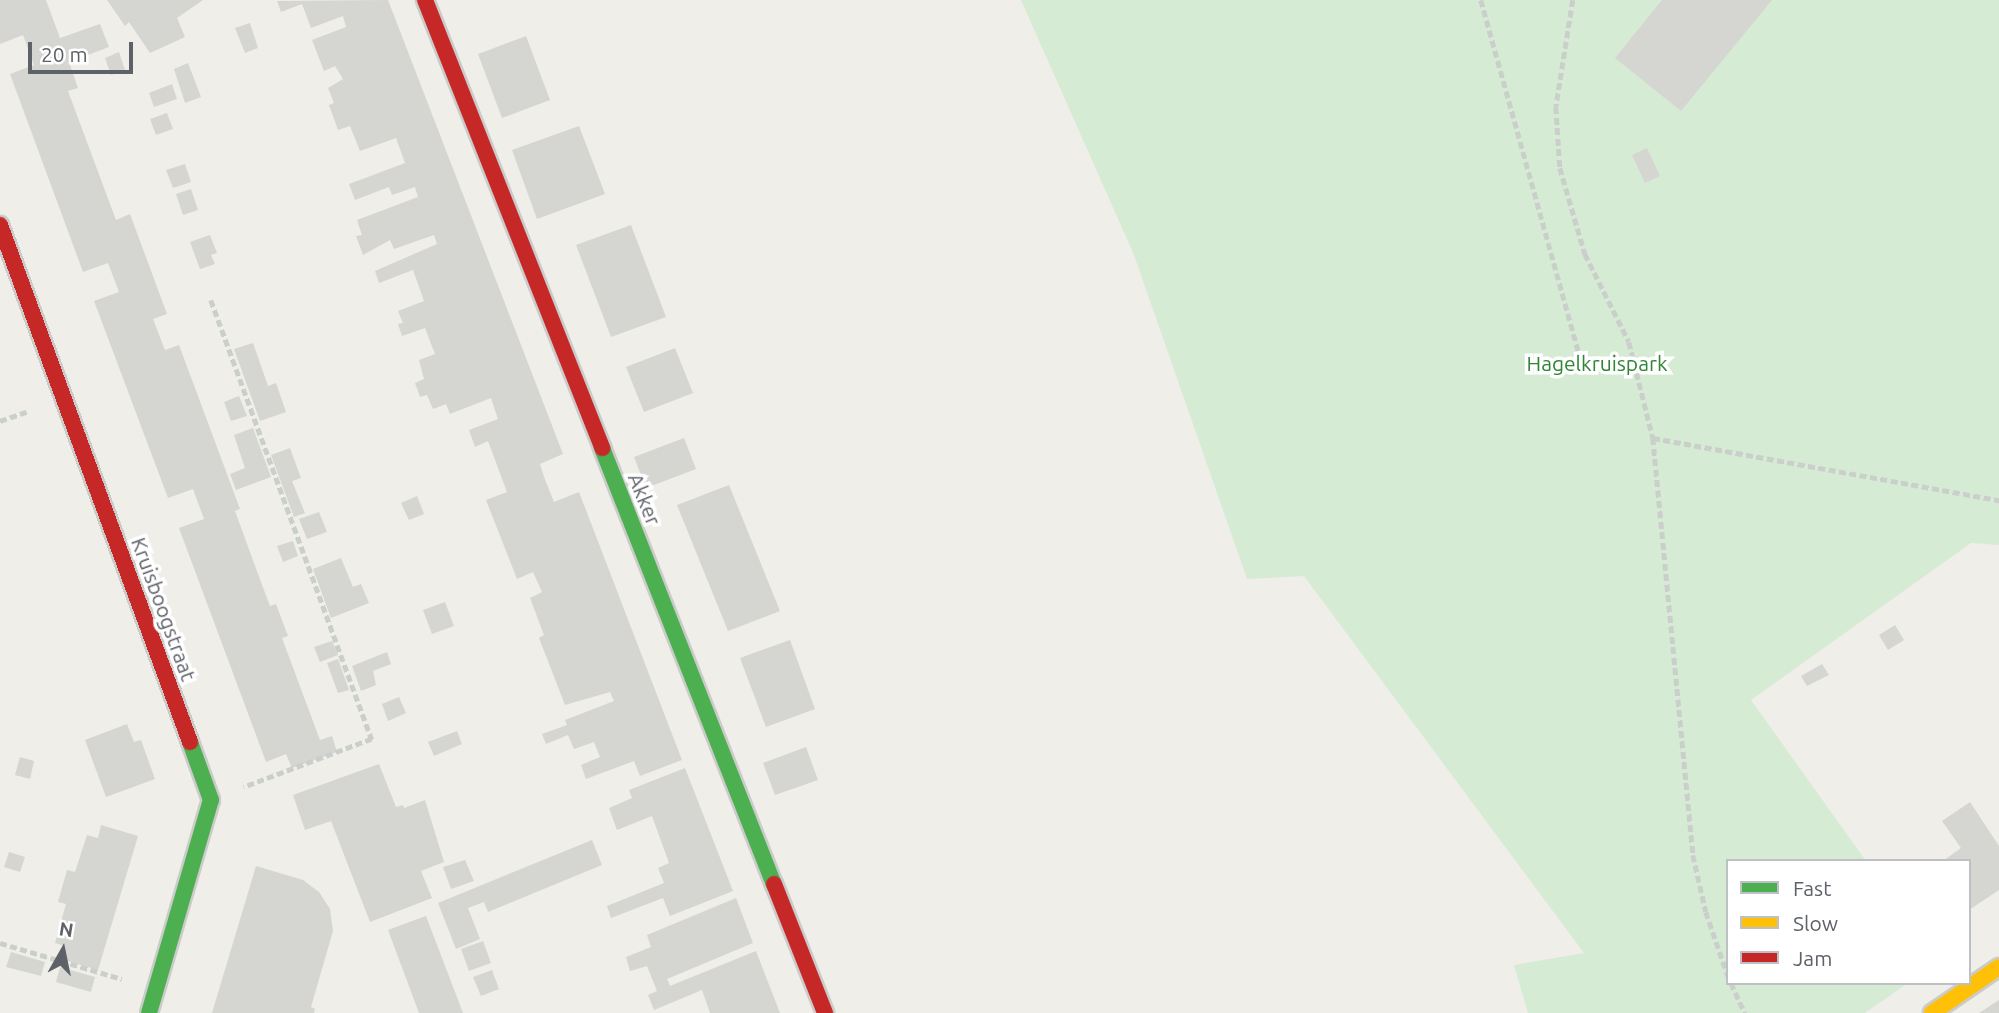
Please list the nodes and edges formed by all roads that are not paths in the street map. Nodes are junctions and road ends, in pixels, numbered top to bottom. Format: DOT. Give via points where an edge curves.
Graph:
graph roads {
  1 [pos="425,0"];
  2 [pos="0,225"];
  3 [pos="1999,967"];
  4 [pos="149,1013"];
  5 [pos="825,1013"];
  6 [pos="1932,1013"];
  1 -- 5 [label="street, Akker"];
  2 -- 4 [label="street, Kruisboogstraat" via="211,800"];
  3 -- 6 [label="street"];
}
